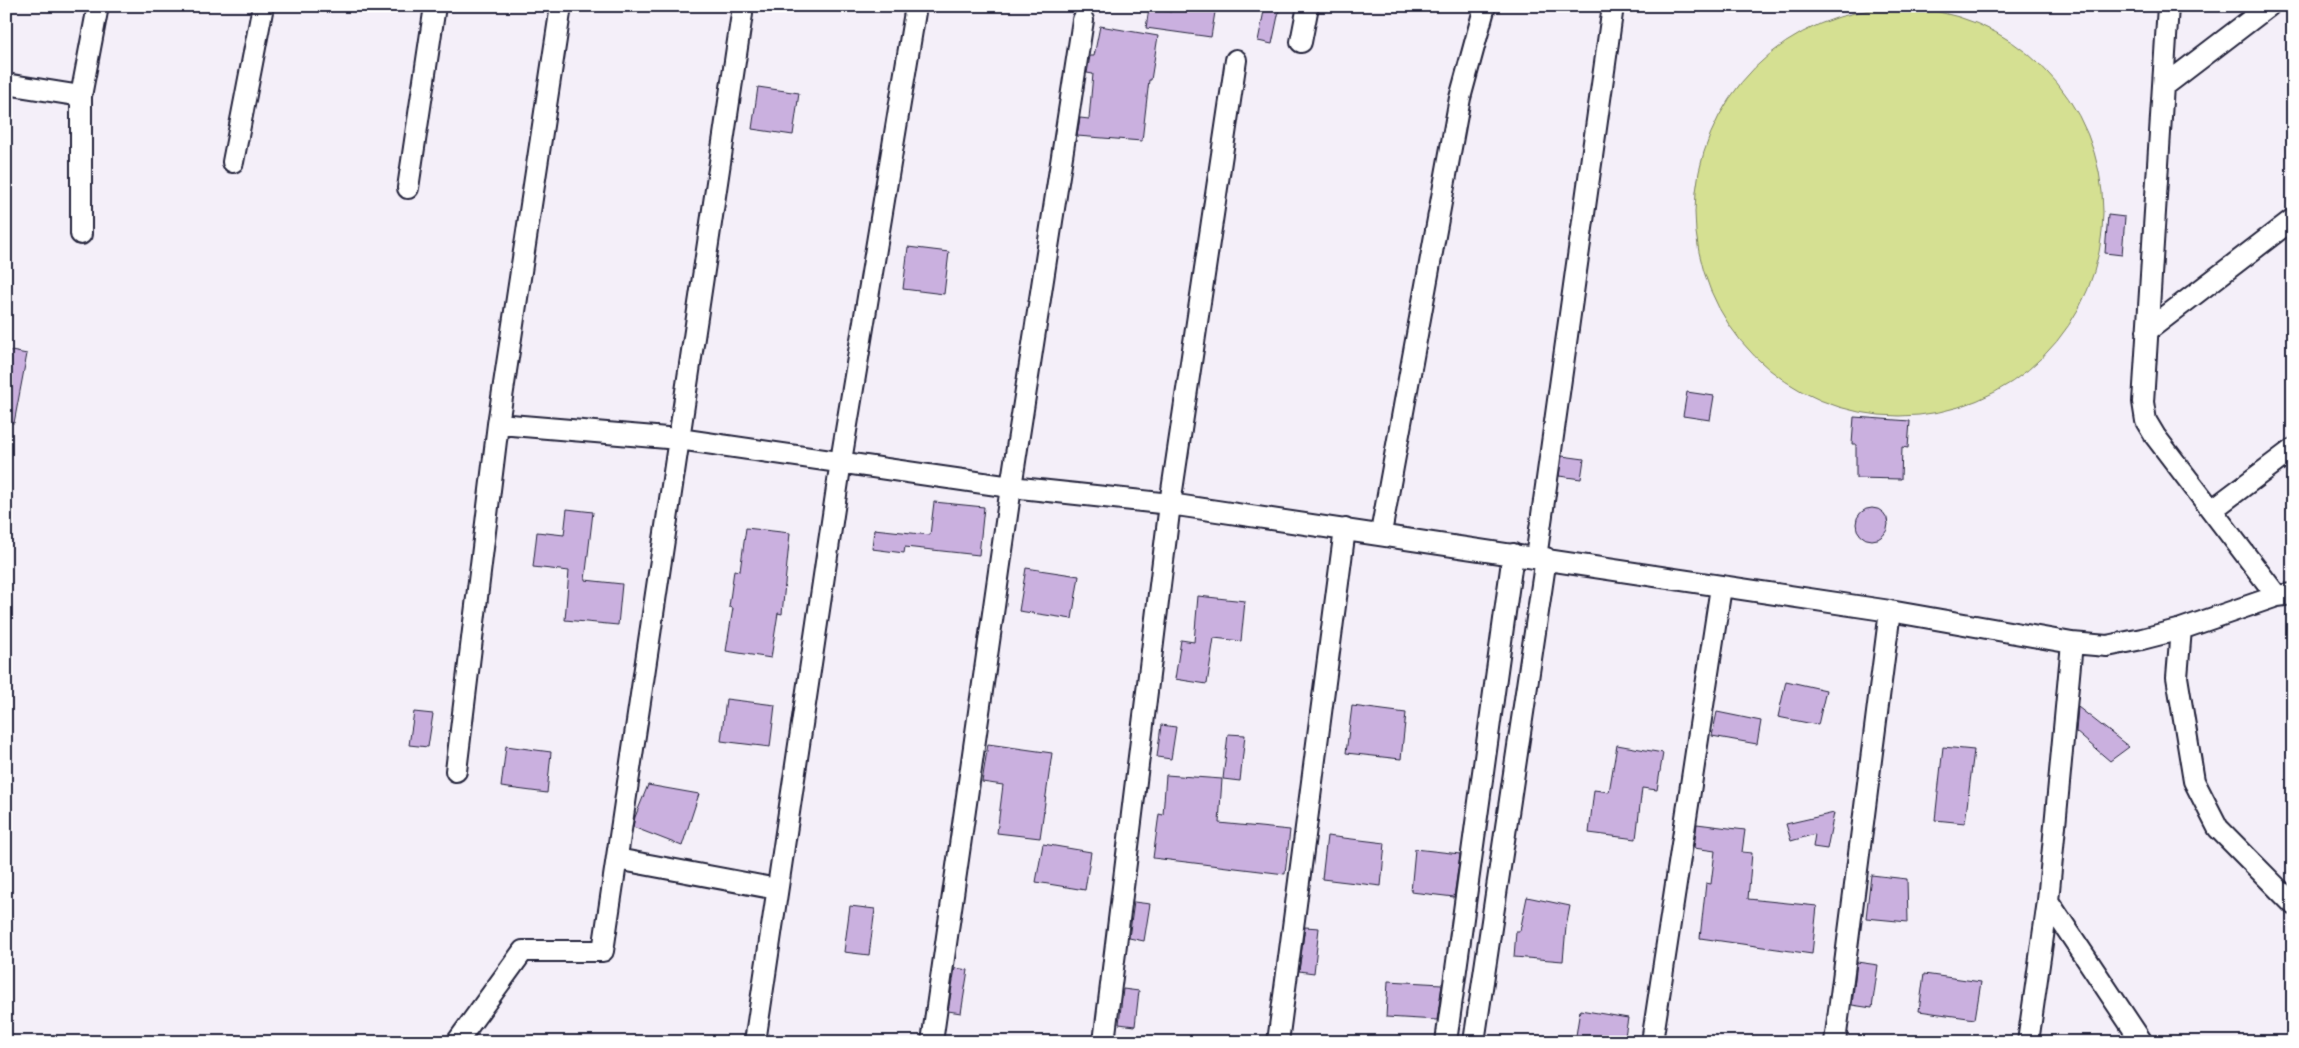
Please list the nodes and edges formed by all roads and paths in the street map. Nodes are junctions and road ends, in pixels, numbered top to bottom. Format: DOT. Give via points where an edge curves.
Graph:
graph roads {
  1 [pos="98,6"];
  2 [pos="263,6"];
  3 [pos="435,6"];
  4 [pos="561,6"];
  5 [pos="916,6"];
  6 [pos="1308,6"];
  7 [pos="1485,6"];
  8 [pos="1613,6"];
  9 [pos="2168,6"];
  10 [pos="2269,6"];
  11 [pos="742,14"];
  12 [pos="1083,20"];
  13 [pos="1301,42"];
  14 [pos="1236,60"];
  15 [pos="6,84"];
  16 [pos="2163,87"];
  17 [pos="81,96"];
  18 [pos="233,162"];
  19 [pos="408,188"];
  20 [pos="2293,219"];
  21 [pos="81,234"];
  22 [pos="2147,331"];
  23 [pos="498,424"];
  24 [pos="679,439"];
  25 [pos="2293,449"];
  26 [pos="841,461"];
  27 [pos="1011,487"];
  28 [pos="1170,504"];
  29 [pos="2212,510"];
  30 [pos="1346,529"];
  31 [pos="1381,534"];
  32 [pos="1513,554"];
  33 [pos="1541,558"];
  34 [pos="1721,587"];
  35 [pos="2285,595"];
  36 [pos="1890,611"];
  37 [pos="2181,629"];
  38 [pos="2072,643"];
  39 [pos="456,771"];
  40 [pos="617,859"];
  41 [pos="777,890"];
  42 [pos="2048,901"];
  43 [pos="2293,904"];
  44 [pos="457,1042"];
  45 [pos="754,1042"];
  46 [pos="932,1042"];
  47 [pos="1104,1042"];
  48 [pos="1278,1042"];
  49 [pos="1446,1042"];
  50 [pos="1474,1042"];
  51 [pos="1652,1042"];
  52 [pos="1836,1042"];
  53 [pos="2028,1042"];
  54 [pos="2142,1042"];
  1 -- 17 [label="street"];
  2 -- 18 [label="street"];
  3 -- 19 [label="street"];
  4 -- 23 [label="street"];
  5 -- 26 [label="street"];
  6 -- 13 [label="street"];
  7 -- 31 [label="street" via="1460,98"];
  8 -- 33 [label="street"];
  9 -- 16 [label="street"];
  10 -- 16 [label="street"];
  11 -- 24 [label="street"];
  12 -- 27 [label="street"];
  14 -- 28 [label="street"];
  15 -- 17 [label="street"];
  16 -- 22 [label="street"];
  17 -- 21 [label="street"];
  20 -- 22 [label="street"];
  22 -- 29 [label="street" via="2143,402 2146,420"];
  23 -- 24 [label="street"];
  23 -- 39 [label="street"];
  24 -- 26 [label="street"];
  24 -- 40 [label="street"];
  25 -- 29 [label="street"];
  26 -- 27 [label="street"];
  26 -- 41 [label="street"];
  27 -- 28 [label="street"];
  27 -- 46 [label="street"];
  28 -- 30 [label="street"];
  28 -- 47 [label="street"];
  29 -- 35 [label="street"];
  30 -- 31 [label="street"];
  30 -- 48 [label="street"];
  31 -- 32 [label="street"];
  32 -- 33 [label="street"];
  32 -- 49 [label="street"];
  33 -- 34 [label="street"];
  33 -- 50 [label="street"];
  34 -- 36 [label="street"];
  34 -- 51 [label="street"];
  35 -- 37 [label="street"];
  36 -- 38 [label="street"];
  36 -- 52 [label="street"];
  37 -- 38 [label="street" via="2107,646"];
  37 -- 43 [label="street" via="2177,677 2194,781 2218,828"];
  38 -- 42 [label="street"];
  40 -- 41 [label="street"];
  40 -- 44 [label="street" via="604,951 523,950"];
  41 -- 45 [label="street"];
  42 -- 53 [label="street"];
  42 -- 54 [label="street"];
}
